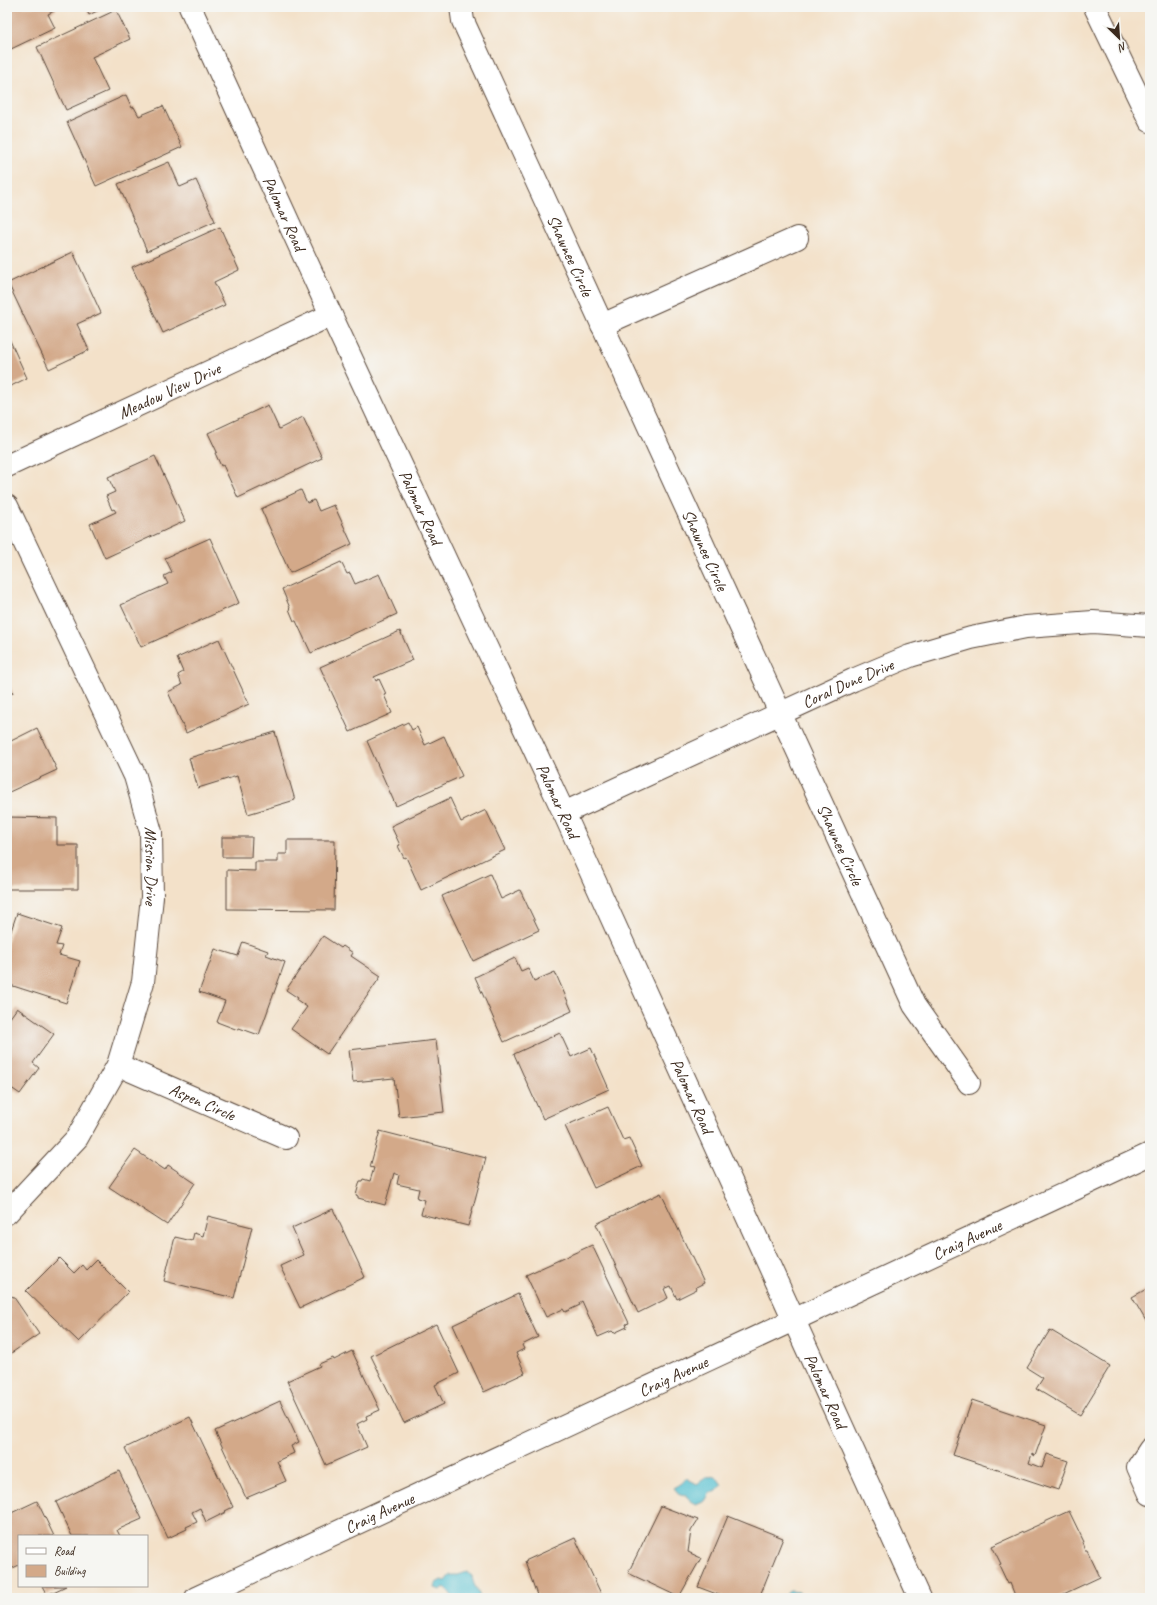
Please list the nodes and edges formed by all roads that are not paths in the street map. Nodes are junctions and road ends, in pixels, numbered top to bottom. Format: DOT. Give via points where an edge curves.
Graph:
graph roads {
  1 [pos="190,7"];
  2 [pos="461,7"];
  3 [pos="1095,7"];
  4 [pos="1150,121"];
  5 [pos="797,238"];
  6 [pos="331,315"];
  7 [pos="602,325"];
  8 [pos="7,466"];
  9 [pos="7,506"];
  10 [pos="1150,626"];
  11 [pos="780,714"];
  12 [pos="564,813"];
  13 [pos="118,1065"];
  14 [pos="969,1083"];
  15 [pos="286,1138"];
  16 [pos="1150,1154"];
  17 [pos="7,1214"];
  18 [pos="793,1320"];
  19 [pos="1150,1449"];
  20 [pos="1150,1494"];
  21 [pos="196,1598"];
  22 [pos="920,1598"];
  1 -- 6 [label="street, Palomar Road"];
  2 -- 7 [label="street, Shawnee Circle" via="463,21"];
  3 -- 4 [label="street"];
  5 -- 7 [label="street"];
  6 -- 8 [label="street, Meadow View Drive"];
  6 -- 12 [label="street, Palomar Road"];
  7 -- 11 [label="street, Shawnee Circle"];
  9 -- 13 [label="street, Mission Drive" via="135,776 150,832 152,897 143,982"];
  10 -- 11 [label="street, Coral Dune Drive" via="1093,622 1026,627 971,638 910,656"];
  11 -- 12 [label="street, Coral Dune Drive"];
  11 -- 14 [label="street, Shawnee Circle" via="914,1005"];
  12 -- 18 [label="street, Palomar Road"];
  13 -- 15 [label="street, Aspen Circle"];
  13 -- 17 [label="street, Mission Drive" via="77,1138"];
  16 -- 18 [label="street, Craig Avenue"];
  18 -- 21 [label="street, Craig Avenue"];
  18 -- 22 [label="street, Palomar Road"];
  19 -- 20 [label="street" via="1138,1467"];
}
